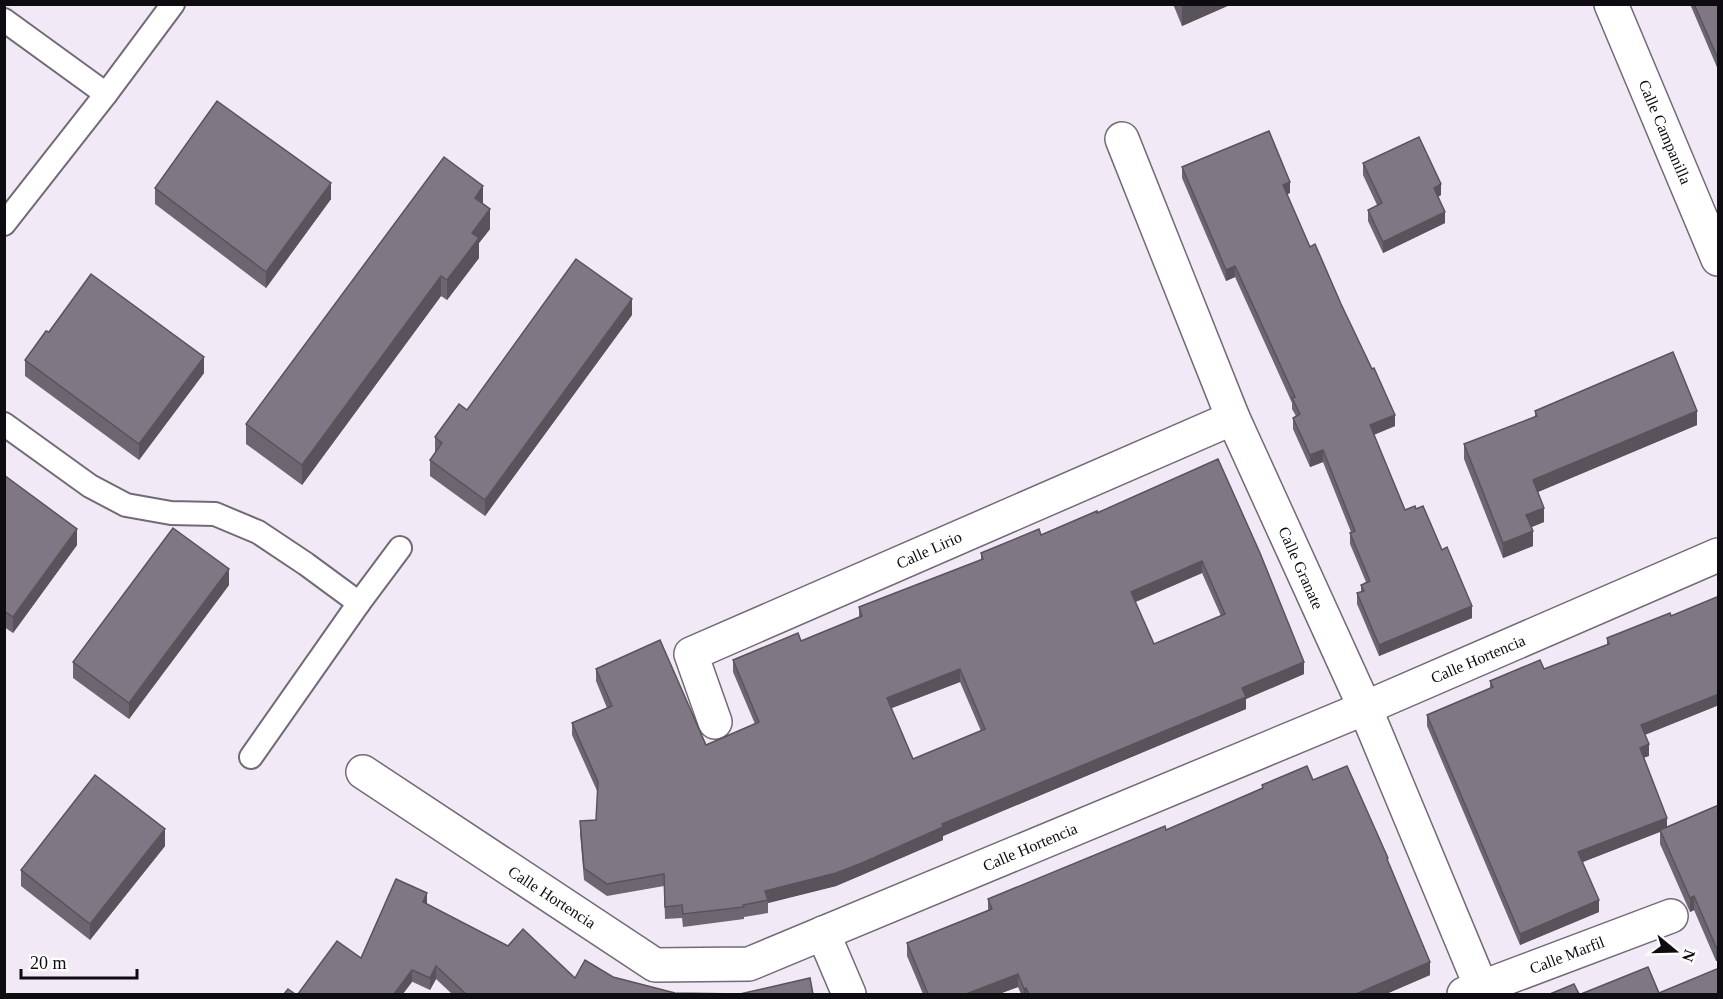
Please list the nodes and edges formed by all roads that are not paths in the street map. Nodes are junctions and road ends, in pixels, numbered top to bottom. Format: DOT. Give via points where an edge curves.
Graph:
graph roads {
  1 [pos="172,4"];
  2 [pos="1611,4"];
  3 [pos="4,20"];
  4 [pos="106,94"];
  5 [pos="1122,139"];
  6 [pos="4,224"];
  7 [pos="1719,259"];
  8 [pos="1233,418"];
  9 [pos="4,424"];
  10 [pos="399,548"];
  11 [pos="1719,555"];
  12 [pos="359,603"];
  13 [pos="1365,708"];
  14 [pos="715,722"];
  15 [pos="251,757"];
  16 [pos="363,772"];
  17 [pos="1671,916"];
  18 [pos="823,933"];
  19 [pos="1477,992"];
  20 [pos="849,994"];
  1 -- 4 [label="lane"];
  2 -- 7 [label="street, Calle Campanilla"];
  3 -- 4 [label="lane"];
  4 -- 6 [label="lane"];
  5 -- 8 [label="street, Calle Granate"];
  8 -- 13 [label="street, Calle Granate"];
  8 -- 14 [label="street, Calle Lirio" via="691,654"];
  9 -- 12 [label="lane" via="90,486 126,505 171,513 215,514 258,532"];
  10 -- 12 [label="lane"];
  11 -- 13 [label="street, Calle Hortencia"];
  12 -- 15 [label="lane"];
  13 -- 18 [label="street, Calle Hortencia"];
  13 -- 19 [label="street, Calle Granate"];
  16 -- 18 [label="street, Calle Hortencia" via="655,965 749,964"];
  17 -- 19 [label="street, Calle Marfil"];
  18 -- 20 [label="street"];
}
